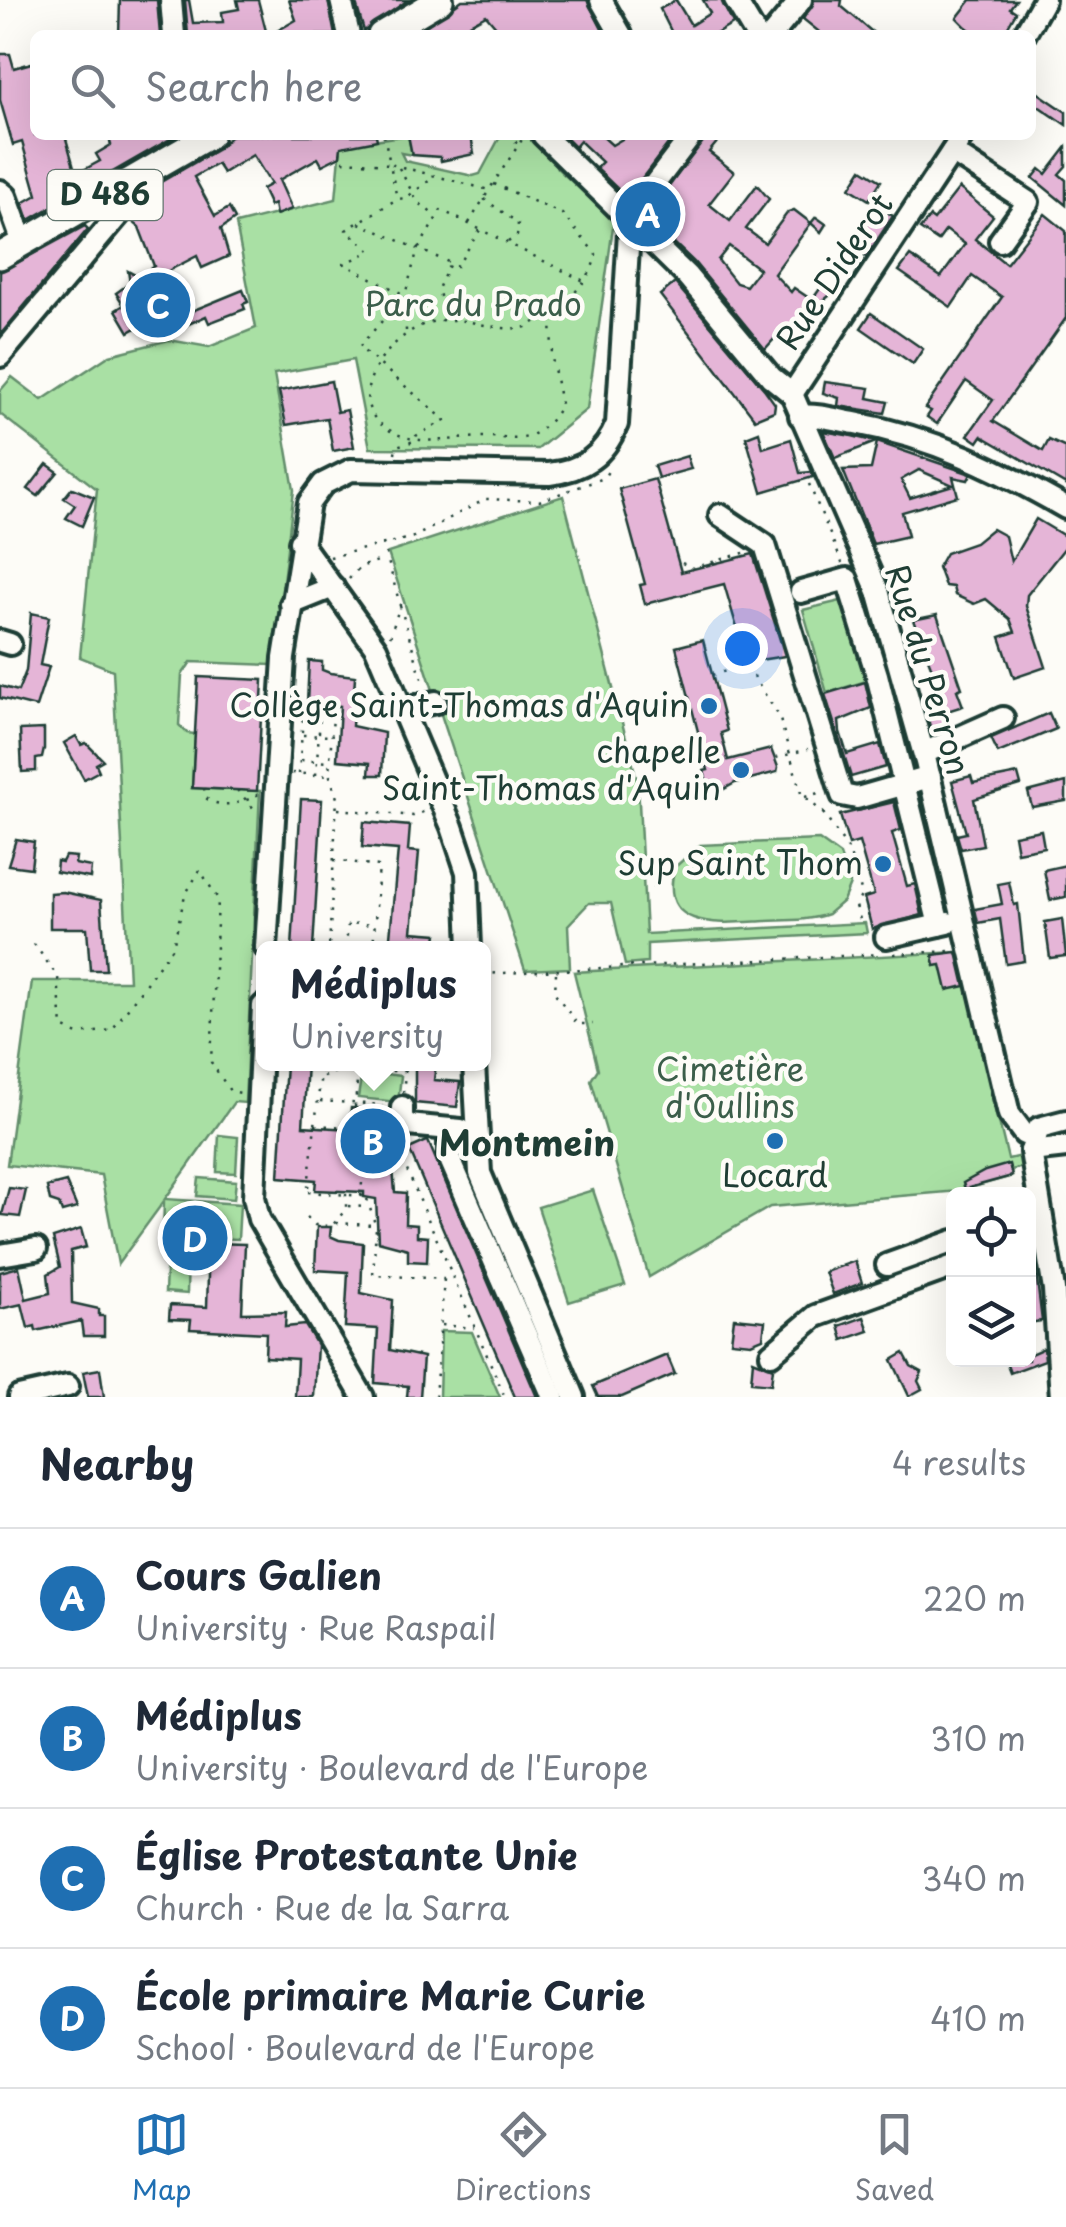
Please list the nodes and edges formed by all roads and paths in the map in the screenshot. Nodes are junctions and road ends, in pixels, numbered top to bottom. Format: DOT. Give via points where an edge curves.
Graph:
graph roads {
  1 [pos="172,0"];
  2 [pos="340,0"];
  3 [pos="440,0"];
  4 [pos="601,0"];
  5 [pos="735,0"];
  6 [pos="802,0"];
  7 [pos="1044,0"];
  8 [pos="174,30"];
  9 [pos="348,30"];
  10 [pos="389,30"];
  11 [pos="618,30"];
  12 [pos="767,30"];
  13 [pos="775,30"];
  14 [pos="1027,30"];
  15 [pos="385,140"];
  16 [pos="513,140"];
  17 [pos="522,140"];
  18 [pos="532,140"];
  19 [pos="685,140"];
  20 [pos="185,142"];
  21 [pos="518,144"];
  22 [pos="958,144"];
  23 [pos="343,160"];
  24 [pos="390,164"];
  25 [pos="398,166"];
  26 [pos="151,168"];
  27 [pos="434,177"];
  28 [pos="494,184"];
  29 [pos="489,190"];
  30 [pos="413,193"];
  31 [pos="3,194"];
  32 [pos="398,199"];
  33 [pos="484,199"];
  34 [pos="630,216"];
  35 [pos="436,217"];
  36 [pos="357,222"];
  37 [pos="468,224"];
  38 [pos="480,230"];
  39 [pos="508,242"];
  40 [pos="1000,242"];
  41 [pos="654,243"];
  42 [pos="11,250"];
  43 [pos="418,250"];
  44 [pos="450,263"];
  45 [pos="627,263"];
  46 [pos="586,282"];
  47 [pos="406,295"];
  48 [pos="552,310"];
  49 [pos="447,319"];
  50 [pos="406,332"];
  51 [pos="0,356"];
  52 [pos="377,362"];
  53 [pos="792,394"];
  54 [pos="800,416"];
  55 [pos="416,438"];
  56 [pos="609,462"];
  57 [pos="394,469"];
  58 [pos="809,484"];
  59 [pos="1066,508"];
  60 [pos="720,516"];
  61 [pos="300,542"];
  62 [pos="383,542"];
  63 [pos="766,547"];
  64 [pos="386,558"];
  65 [pos="682,563"];
  66 [pos="316,564"];
  67 [pos="846,579"];
  68 [pos="339,587"];
  69 [pos="792,595"];
  70 [pos="291,604"];
  71 [pos="400,605"];
  72 [pos="376,650"];
  73 [pos="712,675"];
  74 [pos="433,703"];
  75 [pos="402,709"];
  76 [pos="303,714"];
  77 [pos="320,716"];
  78 [pos="1003,718"];
  79 [pos="280,723"];
  80 [pos="302,735"];
  81 [pos="319,736"];
  82 [pos="331,736"];
  83 [pos="824,745"];
  84 [pos="924,753"];
  85 [pos="790,754"];
  86 [pos="776,758"];
  87 [pos="300,760"];
  88 [pos="318,761"];
  89 [pos="329,762"];
  90 [pos="299,774"];
  91 [pos="280,775"];
  92 [pos="316,776"];
  93 [pos="330,776"];
  94 [pos="930,776"];
  95 [pos="903,783"];
  96 [pos="204,788"];
  97 [pos="237,790"];
  98 [pos="245,802"];
  99 [pos="442,804"];
  100 [pos="336,808"];
  101 [pos="828,809"];
  102 [pos="823,814"];
  103 [pos="274,816"];
  104 [pos="334,860"];
  105 [pos="652,886"];
  106 [pos="661,886"];
  107 [pos="964,919"];
  108 [pos="861,924"];
  109 [pos="374,925"];
  110 [pos="939,925"];
  111 [pos="886,936"];
  112 [pos="266,941"];
  113 [pos="329,941"];
  114 [pos="347,941"];
  115 [pos="373,941"];
  116 [pos="470,941"];
  117 [pos="34,944"];
  118 [pos="972,950"];
  119 [pos="556,972"];
  120 [pos="491,974"];
  121 [pos="593,1024"];
  122 [pos="259,1071"];
  123 [pos="322,1071"];
  124 [pos="339,1071"];
  125 [pos="359,1071"];
  126 [pos="380,1071"];
  127 [pos="405,1071"];
  128 [pos="473,1071"];
  129 [pos="322,1076"];
  130 [pos="258,1096"];
  131 [pos="320,1101"];
  132 [pos="355,1105"];
  133 [pos="402,1107"];
  134 [pos="1065,1120"];
  135 [pos="312,1125"];
  136 [pos="429,1127"];
  137 [pos="348,1128"];
  138 [pos="469,1131"];
  139 [pos="1032,1143"];
  140 [pos="1066,1145"];
  141 [pos="363,1168"];
  142 [pos="1034,1187"];
  143 [pos="347,1194"];
  144 [pos="361,1196"];
  145 [pos="348,1206"];
  146 [pos="355,1206"];
  147 [pos="366,1207"];
  148 [pos="306,1218"];
  149 [pos="1036,1220"];
  150 [pos="334,1223"];
  151 [pos="375,1225"];
  152 [pos="946,1244"];
  153 [pos="36,1249"];
  154 [pos="0,1255"];
  155 [pos="888,1265"];
  156 [pos="946,1269"];
  157 [pos="444,1278"];
  158 [pos="454,1278"];
  159 [pos="438,1325"];
  160 [pos="475,1328"];
  161 [pos="771,1354"];
  162 [pos="68,1386"];
  163 [pos="562,1393"];
  164 [pos="20,1397"];
  165 [pos="363,1397"];
  166 [pos="435,1397"];
  167 [pos="505,1397"];
  168 [pos="1062,1397"];
  1 -- 8 [label="street"];
  2 -- 9 [label="street"];
  3 -- 10 [label="main road"];
  4 -- 11 [label="street"];
  5 -- 12 [label="street"];
  6 -- 13 [label="street"];
  7 -- 14 [label="street"];
  15 -- 24 [label="path"];
  16 -- 21 [label="path"];
  17 -- 21 [label="path"];
  18 -- 34 [label="street, Rue du Perron"];
  19 -- 34 [label="street"];
  20 -- 26 [label="main road, D 486"];
  21 -- 28 [label="path"];
  22 -- 40 [label="street" via="1028,202"];
  22 -- 53 [label="street, Rue Diderot"];
  23 -- 24 [label="path"];
  24 -- 25 [label="path"];
  24 -- 32 [label="path"];
  25 -- 27 [label="path"];
  25 -- 30 [label="path"];
  26 -- 42 [label="main road, D 486"];
  26 -- 51 [label="street"];
  27 -- 29 [label="path"];
  27 -- 30 [label="path"];
  28 -- 29 [label="path"];
  28 -- 46 [label="path" via="562,214 580,231 596,254"];
  29 -- 33 [label="path"];
  30 -- 32 [label="path"];
  30 -- 35 [label="path"];
  31 -- 42 [label="street"];
  32 -- 36 [label="path"];
  33 -- 37 [label="path"];
  33 -- 39 [label="path" via="518,223 518,236"];
  34 -- 41 [label="street, Rue du Perron"];
  34 -- 45 [label="street"];
  35 -- 37 [label="path" via="441,210"];
  35 -- 43 [label="path"];
  36 -- 43 [label="path"];
  36 -- 47 [label="path" via="346,230 371,251 344,264"];
  37 -- 38 [label="path"];
  38 -- 39 [label="path"];
  38 -- 44 [label="path" via="460,264"];
  39 -- 46 [label="path"];
  41 -- 45 [label="street" via="637,248"];
  41 -- 53 [label="street, Rue du Perron"];
  43 -- 44 [label="path"];
  43 -- 47 [label="path"];
  44 -- 49 [label="path" via="438,290"];
  45 -- 57 [label="street" via="617,424 601,454 549,474"];
  46 -- 48 [label="path"];
  47 -- 50 [label="path"];
  47 -- 52 [label="path" via="359,345"];
  48 -- 49 [label="path" via="518,329"];
  48 -- 55 [label="path" via="561,396 545,426 516,440"];
  49 -- 50 [label="path"];
  50 -- 52 [label="path"];
  52 -- 55 [label="path" via="370,386 374,414 389,431"];
  52 -- 55 [label="path" via="445,420"];
  53 -- 54 [label="street, Rue du Perron"];
  54 -- 59 [label="street" via="884,428 942,446 996,467"];
  54 -- 84 [label="street, Rue du Perron" via="878,590"];
  55 -- 57 [label="path" via="396,446"];
  56 -- 62 [label="path" via="604,478 538,501 486,499 414,538"];
  57 -- 61 [label="street" via="351,470 329,479 309,503"];
  58 -- 67 [label="path"];
  60 -- 63 [label="street"];
  61 -- 66 [label="street"];
  61 -- 70 [label="street"];
  62 -- 64 [label="path"];
  62 -- 66 [label="path"];
  63 -- 65 [label="path" via="692,568"];
  63 -- 69 [label="street"];
  64 -- 68 [label="path"];
  64 -- 71 [label="path"];
  66 -- 68 [label="street"];
  67 -- 69 [label="street"];
  67 -- 95 [label="street"];
  68 -- 70 [label="street"];
  68 -- 72 [label="street"];
  69 -- 83 [label="street"];
  70 -- 79 [label="street"];
  71 -- 72 [label="path" via="388,643"];
  71 -- 74 [label="path"];
  72 -- 75 [label="street"];
  73 -- 85 [label="path" via="751,664 779,716"];
  74 -- 75 [label="street"];
  75 -- 99 [label="street"];
  76 -- 77 [label="path"];
  76 -- 79 [label="path"];
  76 -- 80 [label="path"];
  77 -- 81 [label="path"];
  77 -- 82 [label="path" via="332,716"];
  78 -- 84 [label="street"];
  79 -- 80 [label="path"];
  79 -- 91 [label="street"];
  80 -- 81 [label="path"];
  80 -- 87 [label="path"];
  81 -- 82 [label="path"];
  81 -- 88 [label="path"];
  82 -- 89 [label="path"];
  83 -- 85 [label="path"];
  83 -- 95 [label="street" via="848,798"];
  84 -- 94 [label="street, Rue du Perron"];
  85 -- 86 [label="path"];
  85 -- 102 [label="path" via="800,793"];
  87 -- 88 [label="path"];
  87 -- 90 [label="path"];
  87 -- 91 [label="path"];
  88 -- 89 [label="path"];
  88 -- 92 [label="path"];
  89 -- 93 [label="path"];
  90 -- 91 [label="path"];
  90 -- 92 [label="path"];
  91 -- 98 [label="path"];
  91 -- 103 [label="street"];
  92 -- 93 [label="path"];
  93 -- 100 [label="path"];
  94 -- 95 [label="street"];
  94 -- 107 [label="street, Rue du Perron"];
  95 -- 110 [label="street"];
  96 -- 98 [label="path" via="212,803"];
  97 -- 98 [label="path"];
  98 -- 103 [label="path"];
  99 -- 100 [label="path" via="412,816"];
  99 -- 116 [label="street" via="467,872"];
  100 -- 104 [label="path"];
  101 -- 102 [label="path"];
  102 -- 108 [label="path" via="849,851 862,894 856,906"];
  103 -- 112 [label="street"];
  104 -- 109 [label="path" via="379,866"];
  104 -- 113 [label="path"];
  105 -- 106 [label="path"];
  107 -- 110 [label="street"];
  107 -- 118 [label="street, Rue du Perron"];
  109 -- 114 [label="path" via="348,923"];
  109 -- 115 [label="path"];
  110 -- 111 [label="street"];
  117 -- 130 [label="path" via="58,978 62,1027 78,1034 112,1030 173,946 185,895 200,870 218,899 211,1062 230,1091"];
  118 -- 119 [label="path"];
  118 -- 139 [label="street, Rue du Perron" via="1009,1114"];
  119 -- 120 [label="path"];
  119 -- 121 [label="path" via="556,993 566,1009 581,1028"];
  122 -- 130 [label="street"];
  123 -- 129 [label="path"];
  124 -- 129 [label="path"];
  125 -- 132 [label="path"];
  126 -- 127 [label="path"];
  127 -- 133 [label="path"];
  128 -- 138 [label="street"];
  129 -- 131 [label="path"];
  130 -- 165 [label="street" via="254,1197"];
  131 -- 132 [label="path"];
  131 -- 135 [label="path"];
  132 -- 133 [label="path"];
  133 -- 136 [label="street" via="404,1123"];
  134 -- 139 [label="street" via="1045,1124"];
  134 -- 140 [label="street"];
  135 -- 137 [label="path"];
  135 -- 143 [label="path" via="308,1190"];
  136 -- 138 [label="street"];
  136 -- 158 [label="path" via="409,1138 400,1153"];
  138 -- 163 [label="street"];
  138 -- 163 [label="street" via="450,1140 448,1156"];
  139 -- 140 [label="street"];
  139 -- 142 [label="street, Rue du Perron"];
  141 -- 144 [label="path"];
  143 -- 144 [label="path"];
  143 -- 145 [label="path"];
  144 -- 146 [label="path"];
  144 -- 147 [label="path"];
  145 -- 146 [label="path"];
  145 -- 150 [label="path"];
  146 -- 147 [label="path"];
  147 -- 151 [label="path"];
  148 -- 150 [label="path" via="315,1225"];
  149 -- 168 [label="street, Rue du Perron" via="1060,1340"];
  150 -- 151 [label="path"];
  151 -- 157 [label="path" via="373,1275"];
  152 -- 155 [label="street"];
  153 -- 154 [label="street"];
  156 -- 161 [label="street" via="805,1321"];
  157 -- 158 [label="path"];
  157 -- 159 [label="path"];
  158 -- 160 [label="path"];
  159 -- 160 [label="path"];
  159 -- 166 [label="path"];
  160 -- 167 [label="path"];
  162 -- 164 [label="street"];
}
